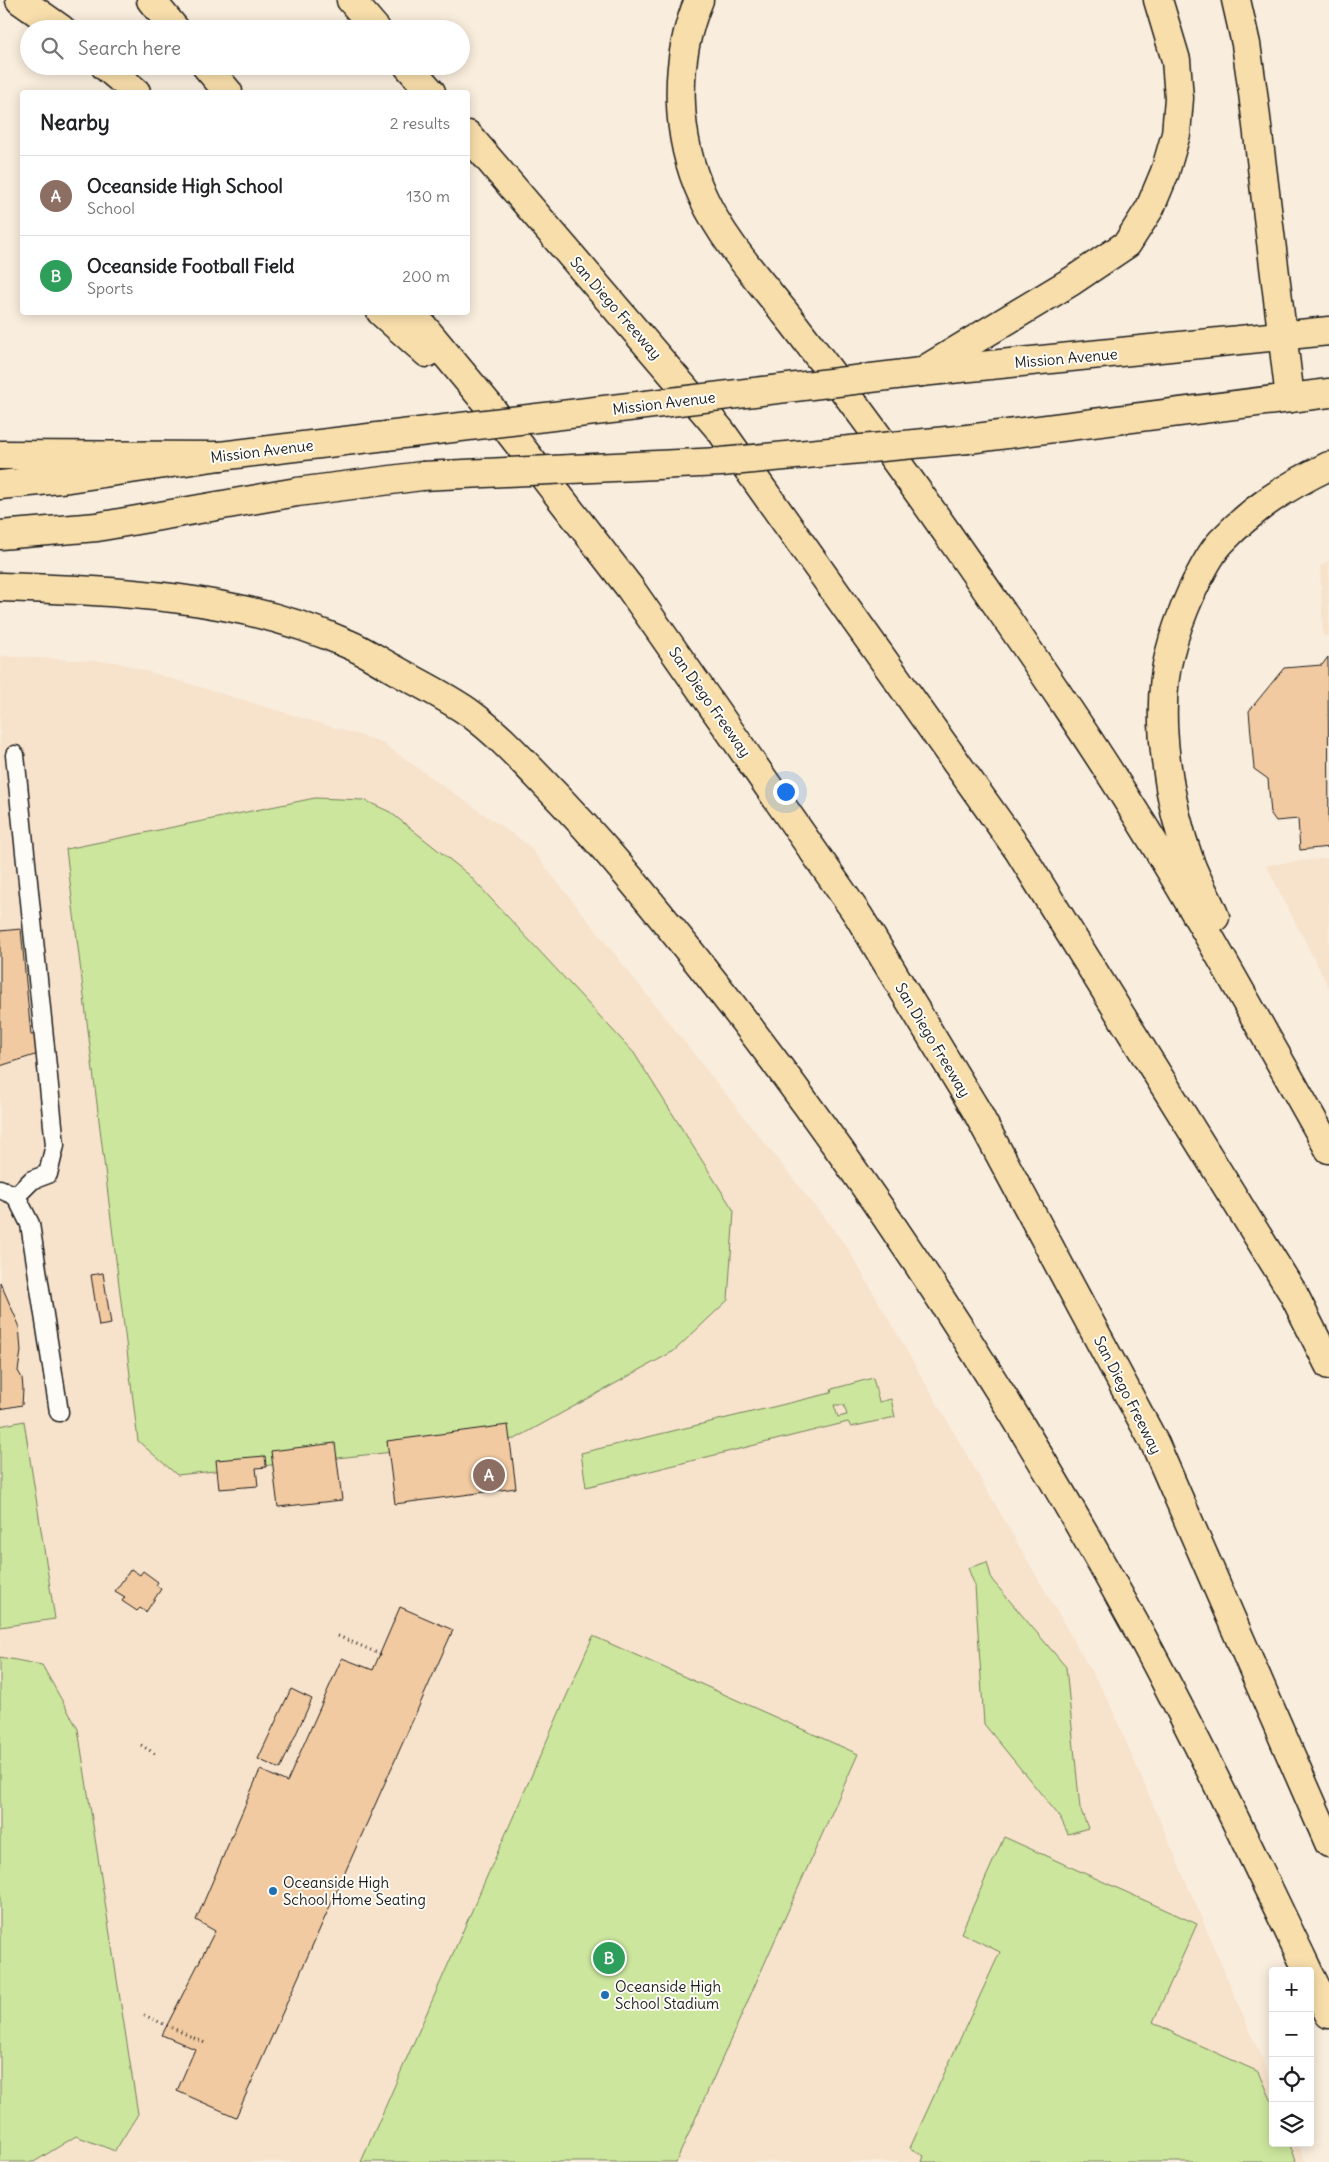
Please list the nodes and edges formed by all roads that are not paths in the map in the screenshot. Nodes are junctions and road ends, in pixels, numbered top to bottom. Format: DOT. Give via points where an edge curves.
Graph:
graph roads {
  1 [pos="20,0"];
  2 [pos="151,0"];
  3 [pos="352,0"];
  4 [pos="699,0"];
  5 [pos="1158,0"];
  6 [pos="1236,0"];
  7 [pos="48,20"];
  8 [pos="168,20"];
  9 [pos="369,20"];
  10 [pos="116,75"];
  11 [pos="214,75"];
  12 [pos="416,75"];
  13 [pos="134,90"];
  14 [pos="226,90"];
  15 [pos="429,90"];
  16 [pos="470,137"];
  17 [pos="384,315"];
  18 [pos="413,315"];
  19 [pos="1329,331"];
  20 [pos="1282,338"];
  21 [pos="921,372"];
  22 [pos="1329,393"];
  23 [pos="1290,398"];
  24 [pos="490,407"];
  25 [pos="0,455"];
  26 [pos="220,456"];
  27 [pos="1329,466"];
  28 [pos="0,485"];
  29 [pos="0,535"];
  30 [pos="0,587"];
  31 [pos="15,755"];
  32 [pos="1286,1073"];
  33 [pos="1329,1149"];
  34 [pos="8,1193"];
  35 [pos="1329,1365"];
  36 [pos="59,1412"];
  37 [pos="1329,1843"];
  38 [pos="1306,1967"];
  39 [pos="1314,1983"];
  40 [pos="1329,2014"];
  1 -- 7 [label="main road"];
  2 -- 8 [label="main road"];
  3 -- 9 [label="main road"];
  4 -- 32 [label="main road" via="688,35 681,102 691,167 704,198 736,248 916,490 1025,645 1172,872"];
  5 -- 21 [label="main road" via="1176,60 1179,98 1176,134 1166,172 1150,208 1128,244"];
  6 -- 20 [label="main road" via="1246,44"];
  10 -- 13 [label="main road"];
  11 -- 14 [label="main road"];
  12 -- 15 [label="main road"];
  16 -- 35 [label="main road, San Diego Freeway" via="721,431 1020,851 1293,1293"];
  17 -- 24 [label="main road"];
  18 -- 24 [label="main road, San Diego Freeway"];
  19 -- 20 [label="main road, Mission Avenue"];
  20 -- 21 [label="main road, Mission Avenue"];
  20 -- 23 [label="main road"];
  21 -- 26 [label="main road, Mission Avenue, bridge"];
  22 -- 23 [label="main road"];
  23 -- 29 [label="main road, bridge" via="968,439 721,462 422,476 297,492 97,527"];
  24 -- 37 [label="main road, San Diego Freeway" via="630,588 858,915 976,1110 1155,1444"];
  25 -- 26 [label="main road"];
  26 -- 28 [label="main road, Mission Avenue"];
  27 -- 32 [label="main road" via="1292,484 1253,512 1220,544 1197,580 1181,615 1169,654 1165,688 1167,767 1191,864"];
  30 -- 38 [label="main road" via="142,594 254,612 349,644 472,715 506,743 573,812 652,904 794,1084 980,1360 1144,1641"];
  31 -- 34 [label="lane" via="55,1146 48,1174"];
  32 -- 33 [label="main road"];
  34 -- 36 [label="lane" via="30,1224"];
  39 -- 40 [label="main road"];
}
